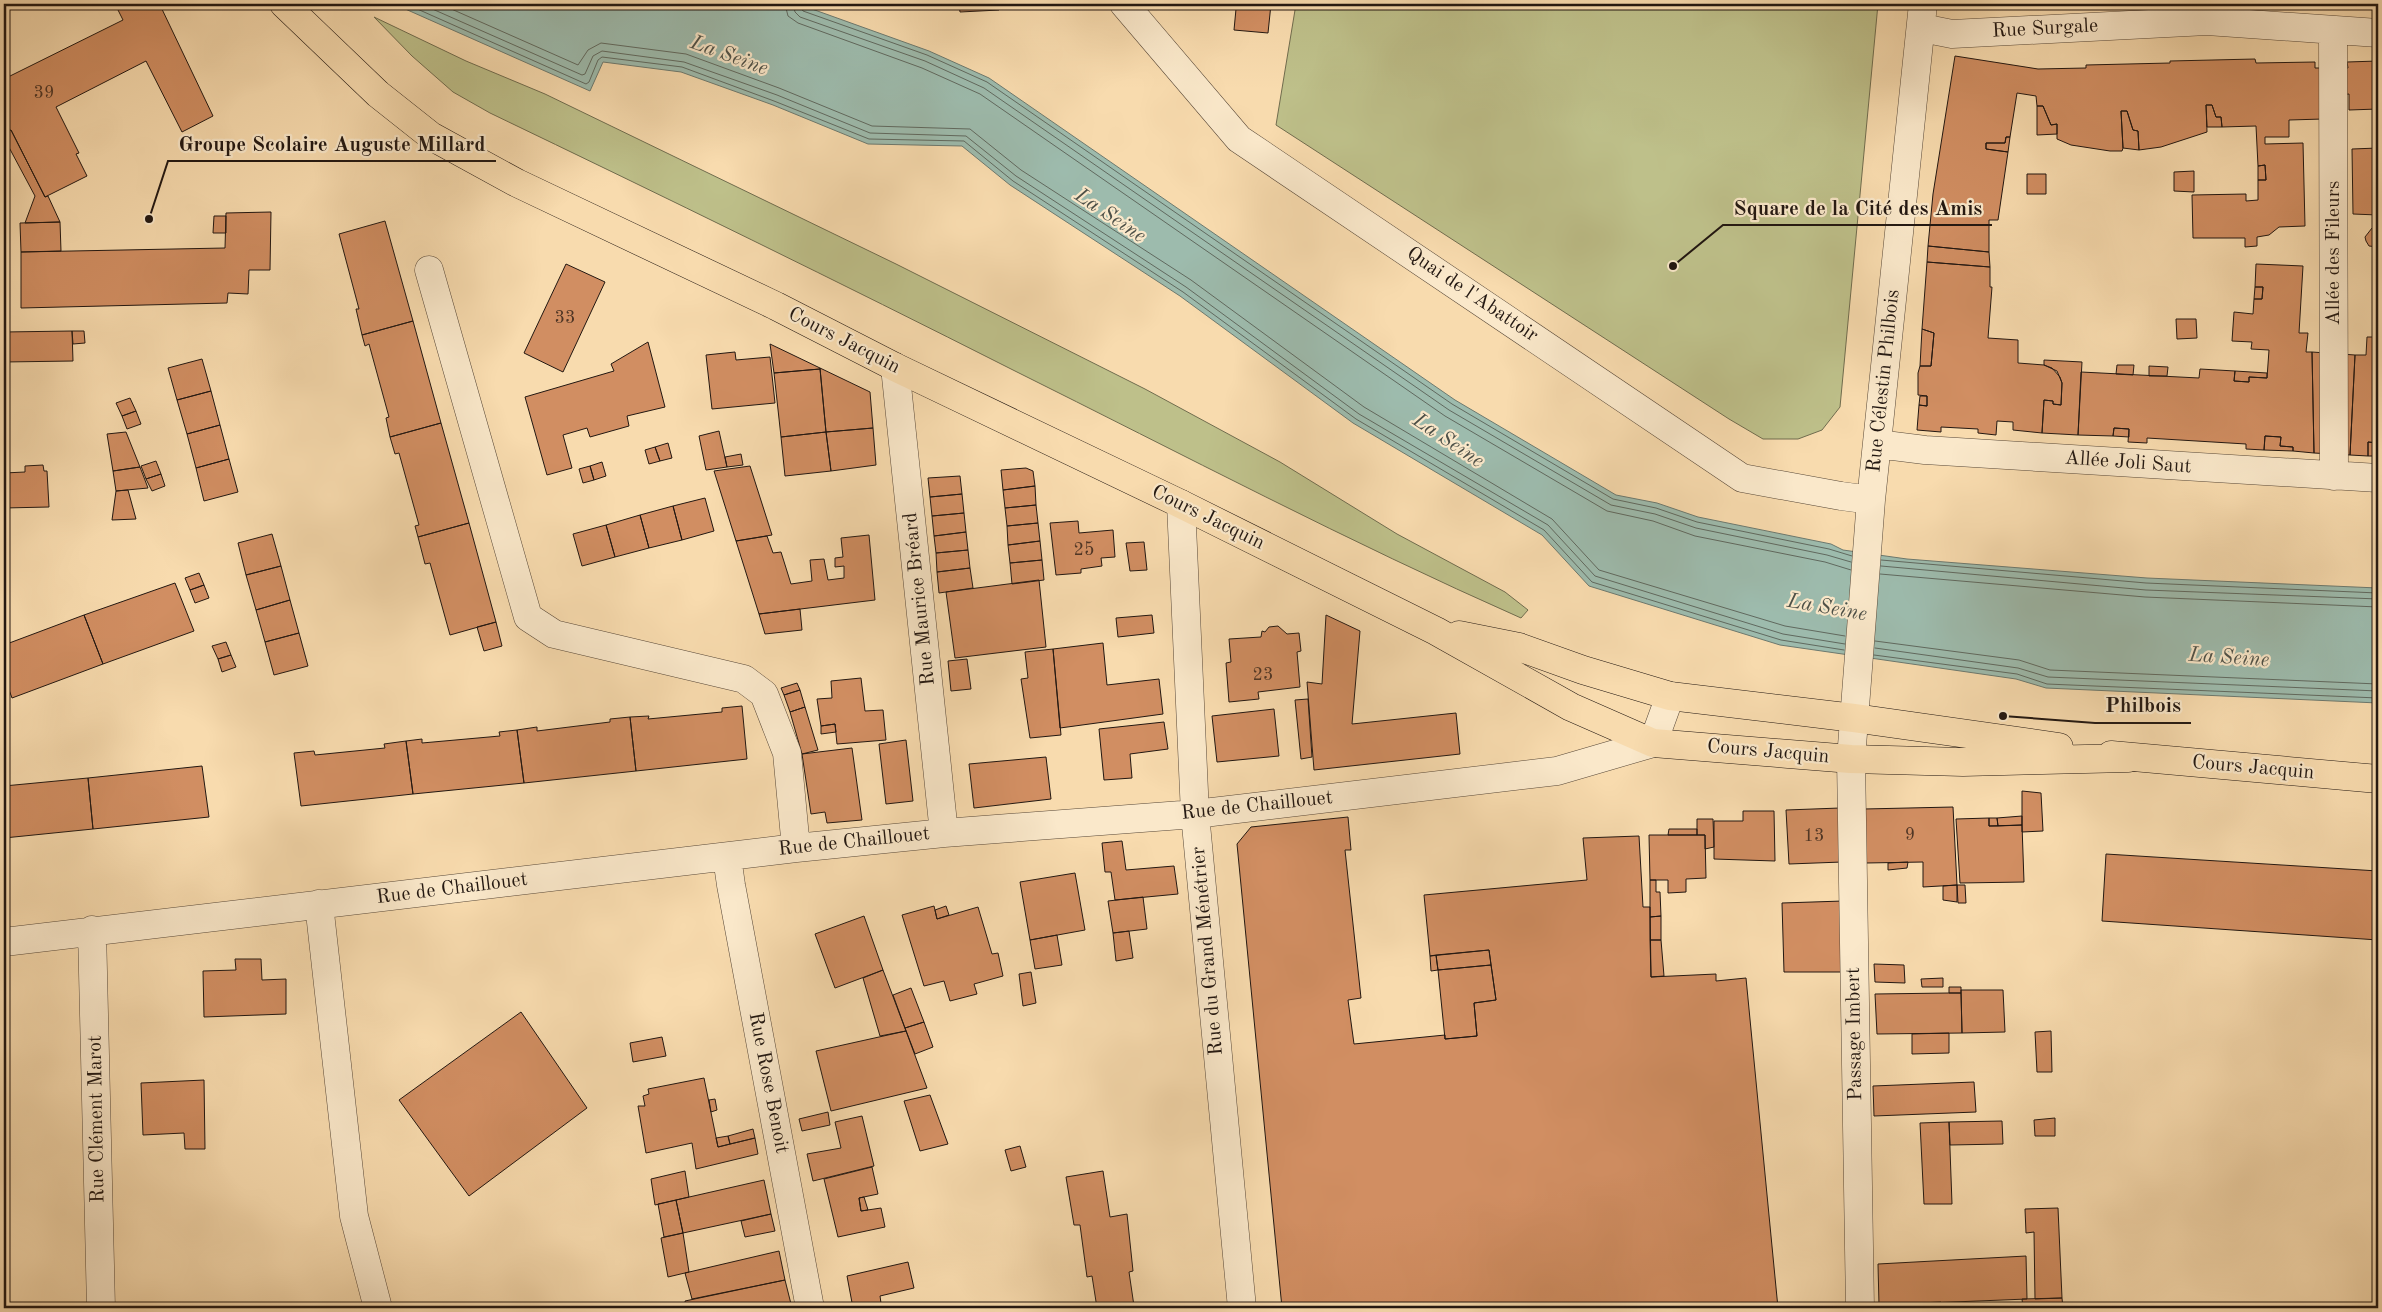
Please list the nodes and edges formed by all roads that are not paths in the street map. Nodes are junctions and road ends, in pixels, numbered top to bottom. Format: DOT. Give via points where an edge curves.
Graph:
graph roads {
  1 [pos="284,4"];
  2 [pos="1124,4"];
  3 [pos="1922,16"];
  4 [pos="2333,30"];
  5 [pos="2378,33"];
  6 [pos="430,270"];
  7 [pos="895,366"];
  8 [pos="1877,444"];
  9 [pos="2334,476"];
  10 [pos="2378,478"];
  11 [pos="1181,504"];
  12 [pos="1871,512"];
  13 [pos="1436,631"];
  14 [pos="1670,696"];
  15 [pos="1855,705"];
  16 [pos="1653,742"];
  17 [pos="2128,758"];
  18 [pos="1851,759"];
  19 [pos="2378,779"];
  20 [pos="1195,814"];
  21 [pos="944,832"];
  22 [pos="796,848"];
  23 [pos="727,857"];
  24 [pos="319,904"];
  25 [pos="92,930"];
  26 [pos="4,942"];
  27 [pos="101,1308"];
  28 [pos="378,1308"];
  29 [pos="810,1308"];
  30 [pos="1242,1308"];
  31 [pos="1860,1308"];
  1 -- 7 [label="main road, Cours Jacquin" via="378,94 431,136 517,183"];
  2 -- 12 [label="street, Quai de l'Abattoir" via="1239,139 1742,478 1840,496"];
  3 -- 4 [label="street, Rue Surgale" via="1952,34 2207,21"];
  3 -- 8 [label="street, Rue Célestin Philbois"];
  4 -- 5 [label="street, Rue Surgale"];
  4 -- 9 [label="street, Allée des Fileurs"];
  6 -- 22 [label="street" via="528,617 554,634 744,679 764,694 787,753"];
  7 -- 11 [label="main road, Cours Jacquin"];
  7 -- 21 [label="street, Rue Maurice Bréard"];
  8 -- 9 [label="street, Allée Joli Saut" via="1924,450"];
  8 -- 12 [label="street, Rue Célestin Philbois"];
  9 -- 10 [label="street, Allée Joli Saut"];
  11 -- 13 [label="main road, Cours Jacquin"];
  11 -- 20 [label="street, Rue du Grand Ménétrier"];
  12 -- 15 [label="street, Rue Célestin Philbois"];
  13 -- 14 [label="main road, Cours Jacquin" via="1519,647"];
  13 -- 16 [label="main road, Cours Jacquin" via="1571,707"];
  14 -- 15 [label="main road, Cours Jacquin"];
  14 -- 16 [label="street"];
  15 -- 17 [label="main road, Cours Jacquin"];
  15 -- 18 [label="street, Rue Célestin Philbois"];
  16 -- 18 [label="main road, Cours Jacquin"];
  16 -- 20 [label="street, Rue de Chaillouet" via="1556,771"];
  17 -- 18 [label="main road, Cours Jacquin" via="1963,762"];
  17 -- 19 [label="main road, Cours Jacquin"];
  18 -- 31 [label="street, Passage Imbert"];
  20 -- 21 [label="street, Rue de Chaillouet"];
  20 -- 30 [label="street, Rue du Grand Ménétrier"];
  21 -- 22 [label="street, Rue de Chaillouet"];
  22 -- 23 [label="street, Rue de Chaillouet"];
  23 -- 24 [label="street, Rue de Chaillouet"];
  23 -- 29 [label="street, Rue Rose Benoit"];
  24 -- 25 [label="street, Rue de Chaillouet"];
  24 -- 28 [label="street" via="354,1216"];
  25 -- 26 [label="street, Rue de Chaillouet"];
  25 -- 27 [label="street, Rue Clément Marot"];
}
